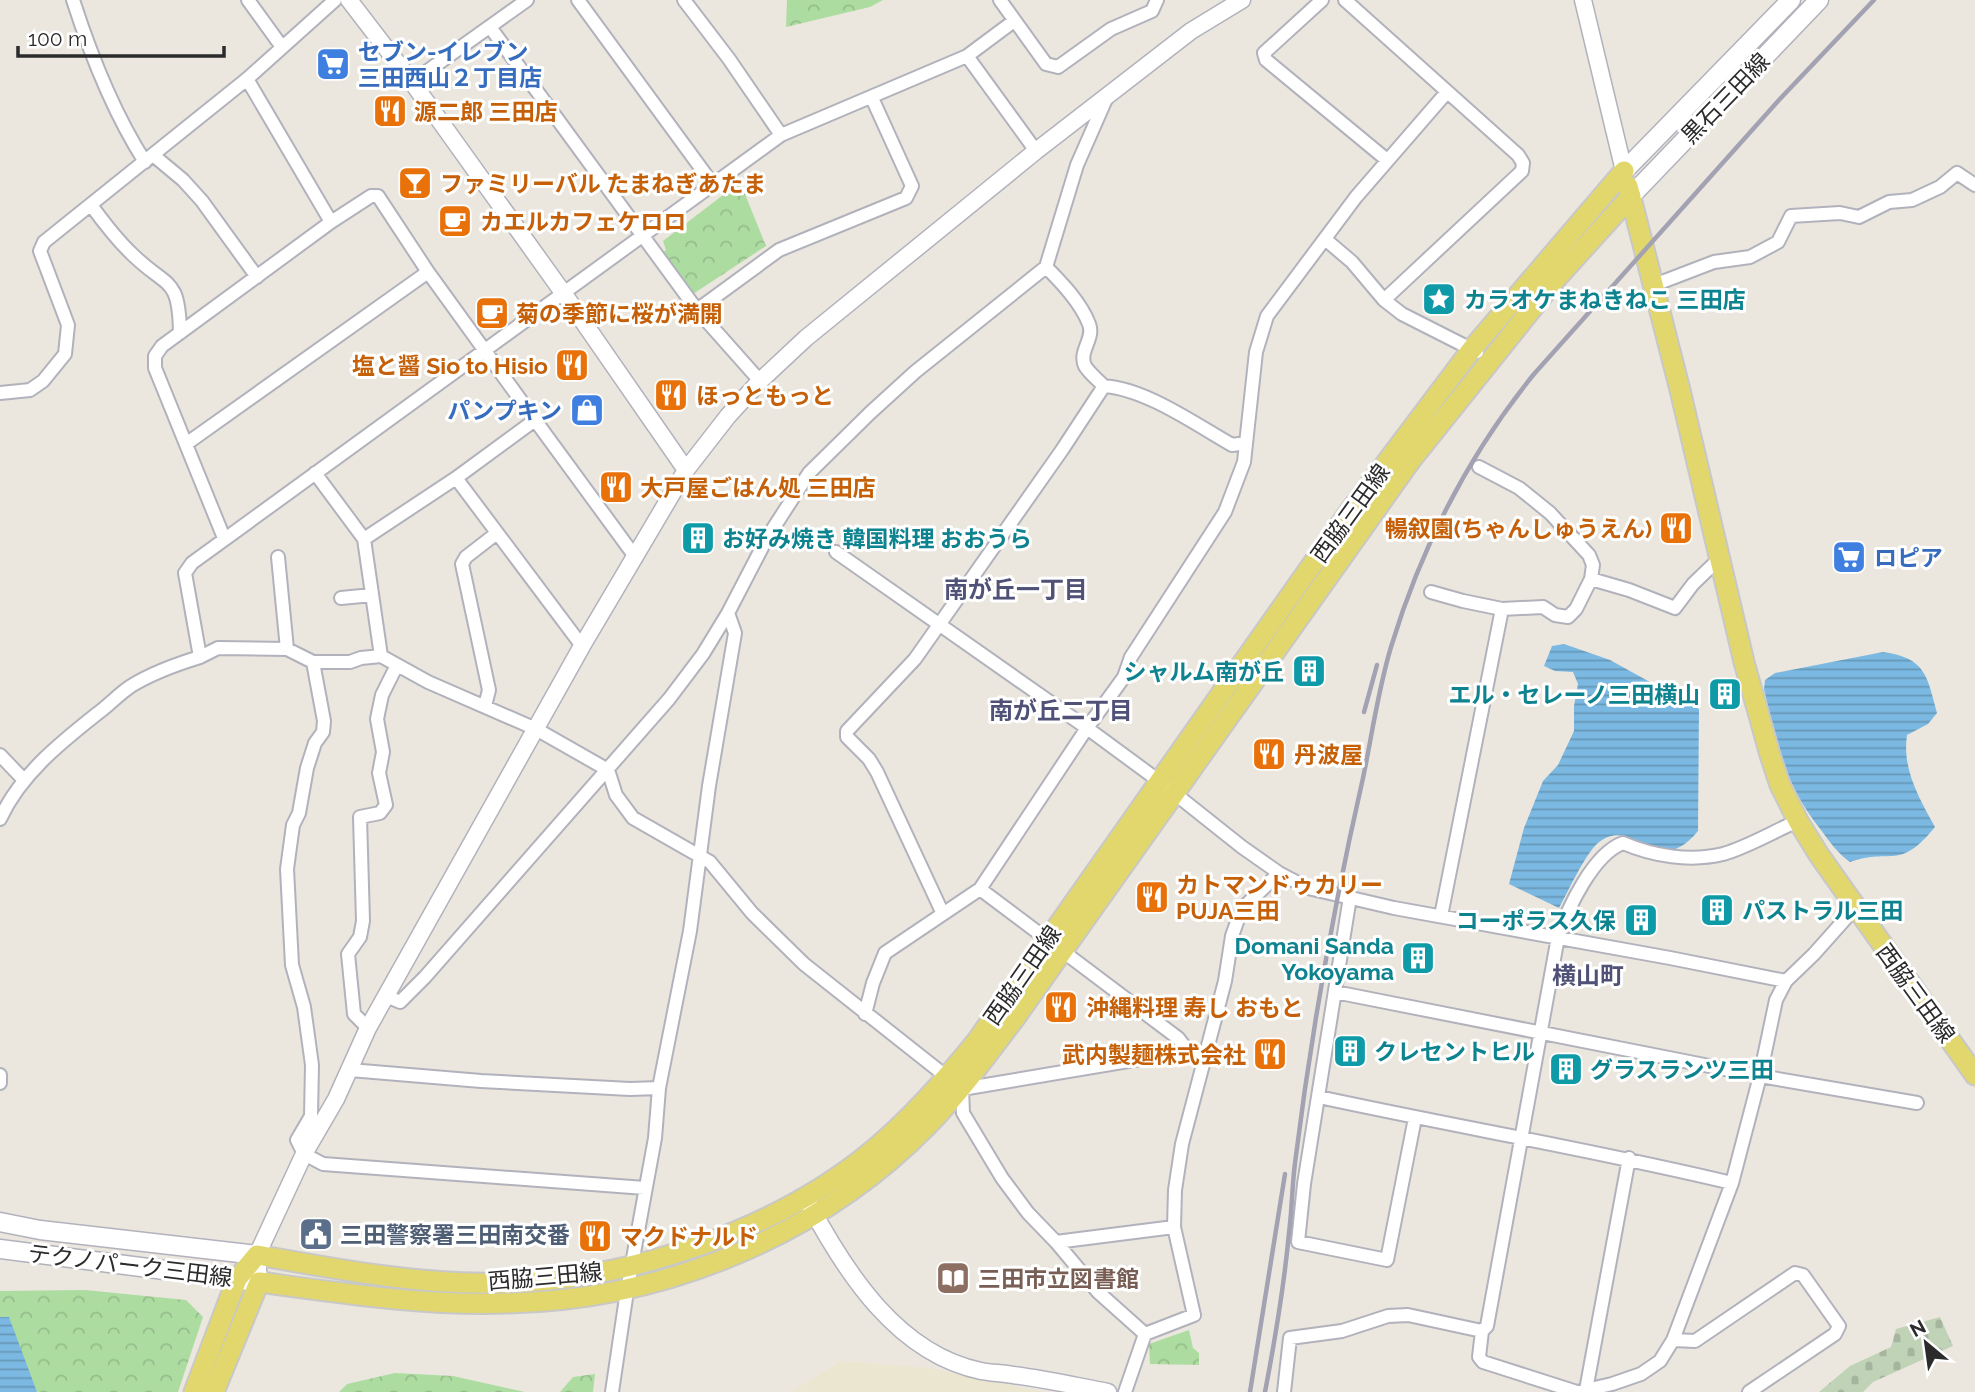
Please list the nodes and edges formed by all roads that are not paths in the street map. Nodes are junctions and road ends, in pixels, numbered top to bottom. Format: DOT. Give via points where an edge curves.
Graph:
graph roads {
  1 [pos="73,0"];
  2 [pos="248,0"];
  3 [pos="335,0"];
  4 [pos="349,0"];
  5 [pos="527,0"];
  6 [pos="578,0"];
  7 [pos="684,0"];
  8 [pos="1000,0"];
  9 [pos="1157,0"];
  10 [pos="1322,0"];
  11 [pos="1345,0"];
  12 [pos="1583,0"];
  13 [pos="1791,0"];
  14 [pos="1819,0"];
  15 [pos="1236,1"];
  16 [pos="1014,21"];
  17 [pos="490,27"];
  18 [pos="282,47"];
  19 [pos="967,56"];
  20 [pos="247,79"];
  21 [pos="412,82"];
  22 [pos="1447,92"];
  23 [pos="872,98"];
  24 [pos="1106,99"];
  25 [pos="781,135"];
  26 [pos="1036,151"];
  27 [pos="149,158"];
  28 [pos="1387,160"];
  29 [pos="1624,172"];
  30 [pos="1975,185"];
  31 [pos="714,186"];
  32 [pos="1631,196"];
  33 [pos="91,205"];
  34 [pos="331,222"];
  35 [pos="643,237"];
  36 [pos="1325,239"];
  37 [pos="1046,267"];
  38 [pos="428,272"];
  39 [pos="257,277"];
  40 [pos="1654,285"];
  41 [pos="564,294"];
  42 [pos="1384,300"];
  43 [pos="697,310"];
  44 [pos="180,333"];
  45 [pos="1472,349"];
  46 [pos="486,351"];
  47 [pos="1489,360"];
  48 [pos="760,381"];
  49 [pos="1104,386"];
  50 [pos="0,393"];
  51 [pos="534,420"];
  52 [pos="1246,443"];
  53 [pos="186,444"];
  54 [pos="1479,467"];
  55 [pos="686,470"];
  56 [pos="315,473"];
  57 [pos="456,478"];
  58 [pos="497,533"];
  59 [pos="224,538"];
  60 [pos="364,539"];
  61 [pos="836,552"];
  62 [pos="278,557"];
  63 [pos="636,558"];
  64 [pos="1720,558"];
  65 [pos="1591,579"];
  66 [pos="1431,592"];
  67 [pos="372,595"];
  68 [pos="341,598"];
  69 [pos="1502,609"];
  70 [pos="728,613"];
  71 [pos="939,625"];
  72 [pos="582,646"];
  73 [pos="287,649"];
  74 [pos="381,656"];
  75 [pos="201,657"];
  76 [pos="313,662"];
  77 [pos="397,665"];
  78 [pos="485,706"];
  79 [pos="1087,728"];
  80 [pos="536,729"];
  81 [pos="0,755"];
  82 [pos="608,770"];
  83 [pos="24,780"];
  84 [pos="1159,781"];
  85 [pos="1175,794"];
  86 [pos="0,819"];
  87 [pos="1798,821"];
  88 [pos="699,854"];
  89 [pos="1279,873"];
  90 [pos="980,888"];
  91 [pos="1350,897"];
  92 [pos="1855,908"];
  93 [pos="943,914"];
  94 [pos="1441,916"];
  95 [pos="1558,937"];
  96 [pos="1055,945"];
  97 [pos="1786,981"];
  98 [pos="1335,992"];
  99 [pos="386,996"];
  100 [pos="865,1014"];
  101 [pos="368,1028"];
  102 [pos="1541,1031"];
  103 [pos="1188,1051"];
  104 [pos="1207,1053"];
  105 [pos="349,1070"];
  106 [pos="1975,1074"];
  107 [pos="0,1075"];
  108 [pos="1760,1076"];
  109 [pos="0,1083"];
  110 [pos="954,1084"];
  111 [pos="659,1088"];
  112 [pos="1319,1097"];
  113 [pos="1917,1103"];
  114 [pos="1415,1118"];
  115 [pos="1520,1139"];
  116 [pos="304,1154"];
  117 [pos="1629,1158"];
  118 [pos="1732,1183"];
  119 [pos="645,1188"];
  120 [pos="805,1196"];
  121 [pos="814,1214"];
  122 [pos="0,1223"];
  123 [pos="1174,1227"];
  124 [pos="1056,1242"];
  125 [pos="0,1249"];
  126 [pos="257,1255"];
  127 [pos="632,1267"];
  128 [pos="237,1279"];
  129 [pos="259,1282"];
  130 [pos="627,1291"];
  131 [pos="1482,1331"];
  132 [pos="1144,1334"];
  133 [pos="1673,1340"];
  134 [pos="1586,1390"];
  135 [pos="194,1392"];
  136 [pos="214,1392"];
  137 [pos="612,1392"];
  138 [pos="1108,1392"];
  139 [pos="1125,1392"];
  140 [pos="1284,1392"];
  141 [pos="1749,1392"];
  1 -- 27 [label="street" via="114,107"];
  2 -- 18 [label="street"];
  3 -- 18 [label="street"];
  4 -- 21 [label="street"];
  5 -- 17 [label="street"];
  6 -- 31 [label="street"];
  7 -- 25 [label="street"];
  8 -- 16 [label="street"];
  9 -- 16 [label="street" via="1152,11 1111,29 1058,67 1046,64"];
  10 -- 28 [label="street" via="1264,53 1266,60"];
  11 -- 22 [label="street"];
  12 -- 29 [label="street"];
  13 -- 29 [label="main road, 黒石三田線"];
  14 -- 32 [label="main road, 黒石三田線"];
  15 -- 24 [label="street"];
  16 -- 19 [label="street"];
  17 -- 21 [label="street"];
  17 -- 35 [label="street"];
  18 -- 20 [label="street"];
  19 -- 23 [label="street"];
  19 -- 26 [label="street"];
  20 -- 27 [label="street"];
  20 -- 34 [label="street"];
  21 -- 41 [label="street"];
  22 -- 28 [label="street"];
  22 -- 42 [label="street" via="1518,155 1522,171"];
  23 -- 25 [label="street"];
  23 -- 43 [label="street" via="912,186 906,198 779,250"];
  24 -- 26 [label="street"];
  24 -- 37 [label="street" via="1077,165"];
  25 -- 31 [label="street"];
  26 -- 48 [label="street" via="806,338"];
  27 -- 33 [label="street"];
  27 -- 39 [label="street" via="183,180"];
  28 -- 36 [label="street"];
  29 -- 32 [label="main road, 西脇三田線"];
  29 -- 45 [label="main road, 西脇三田線"];
  30 -- 40 [label="street" via="1957,173 1912,200 1889,202 1859,217 1840,213 1791,216 1778,242 1750,257 1714,262"];
  31 -- 35 [label="street"];
  32 -- 40 [label="main road, 西脇三田線"];
  32 -- 47 [label="main road, 西脇三田線"];
  33 -- 44 [label="street" via="115,237 175,292"];
  33 -- 50 [label="street" via="54,232 40,251 68,325 65,354 30,390"];
  34 -- 38 [label="street" via="378,196"];
  34 -- 39 [label="street"];
  35 -- 41 [label="street"];
  35 -- 43 [label="street"];
  36 -- 42 [label="street"];
  36 -- 52 [label="street" via="1267,316 1256,352"];
  37 -- 49 [label="street" via="1089,323 1085,366"];
  37 -- 70 [label="street" via="915,372 809,473 767,538"];
  38 -- 46 [label="street"];
  38 -- 53 [label="street"];
  39 -- 44 [label="street"];
  40 -- 64 [label="main road, 西脇三田線"];
  41 -- 46 [label="street"];
  41 -- 55 [label="street"];
  42 -- 45 [label="street"];
  43 -- 48 [label="street"];
  44 -- 53 [label="street" via="155,356 155,369"];
  45 -- 47 [label="street"];
  45 -- 84 [label="main road, 西脇三田線" via="1347,515"];
  46 -- 51 [label="street"];
  46 -- 56 [label="street"];
  47 -- 85 [label="main road, 西脇三田線" via="1411,460"];
  48 -- 55 [label="street"];
  49 -- 52 [label="street" via="1156,402 1232,445"];
  49 -- 71 [label="street"];
  51 -- 57 [label="street"];
  51 -- 63 [label="street"];
  52 -- 79 [label="street" via="1225,512 1131,657 1124,677"];
  53 -- 59 [label="street"];
  54 -- 65 [label="street" via="1519,488 1550,513 1589,555"];
  55 -- 63 [label="street"];
  56 -- 59 [label="street"];
  56 -- 60 [label="street"];
  57 -- 58 [label="street"];
  57 -- 60 [label="street"];
  58 -- 72 [label="street"];
  58 -- 78 [label="street" via="462,564 489,690"];
  59 -- 75 [label="street" via="185,573"];
  60 -- 67 [label="street"];
  61 -- 71 [label="street"];
  62 -- 73 [label="street"];
  63 -- 72 [label="street"];
  64 -- 65 [label="street" via="1675,608"];
  64 -- 87 [label="main road, 西脇三田線" via="1770,755"];
  65 -- 69 [label="street" via="1568,617 1543,607"];
  66 -- 69 [label="street"];
  67 -- 68 [label="street"];
  67 -- 74 [label="street"];
  69 -- 94 [label="street"];
  70 -- 82 [label="street" via="676,690"];
  70 -- 88 [label="street" via="735,633"];
  71 -- 79 [label="street"];
  71 -- 93 [label="street" via="915,659 847,731 847,737 877,772"];
  72 -- 80 [label="street"];
  73 -- 75 [label="street" via="218,648"];
  73 -- 76 [label="street"];
  74 -- 76 [label="street"];
  74 -- 77 [label="street"];
  75 -- 83 [label="street" via="132,686 62,742"];
  76 -- 116 [label="street" via="323,732 307,768 287,869 292,965 304,1007 312,1065 311,1116 297,1140"];
  77 -- 78 [label="street"];
  77 -- 101 [label="street" via="382,695 377,719 383,752 379,773 386,805 380,813 360,817 363,921 360,937 348,954 354,1014"];
  78 -- 80 [label="street"];
  79 -- 84 [label="street"];
  79 -- 90 [label="street"];
  80 -- 82 [label="street"];
  80 -- 99 [label="street"];
  81 -- 83 [label="street"];
  82 -- 88 [label="street" via="616,795 633,818"];
  82 -- 99 [label="street" via="400,1002"];
  83 -- 86 [label="street"];
  84 -- 85 [label="street"];
  84 -- 96 [label="main road, 西脇三田線"];
  85 -- 89 [label="street"];
  85 -- 96 [label="main road, 西脇三田線"];
  87 -- 92 [label="main road, 西脇三田線"];
  87 -- 95 [label="street" via="1710,856 1645,852 1623,843 1611,847 1567,911"];
  88 -- 100 [label="street" via="804,964"];
  88 -- 111 [label="street" via="690,931"];
  89 -- 91 [label="street" via="1308,888"];
  89 -- 104 [label="street" via="1238,919"];
  90 -- 93 [label="street"];
  90 -- 96 [label="street"];
  91 -- 94 [label="street"];
  91 -- 98 [label="street"];
  92 -- 97 [label="street"];
  92 -- 106 [label="main road, 西脇三田線"];
  93 -- 100 [label="street" via="885,953"];
  94 -- 95 [label="street"];
  95 -- 97 [label="street"];
  95 -- 102 [label="street"];
  96 -- 103 [label="street" via="1178,1038"];
  96 -- 110 [label="main road, 西脇三田線" via="976,1042"];
  97 -- 108 [label="street" via="1776,1000"];
  98 -- 102 [label="street"];
  98 -- 112 [label="street"];
  99 -- 101 [label="street"];
  100 -- 110 [label="street"];
  101 -- 105 [label="street"];
  102 -- 108 [label="street"];
  102 -- 115 [label="street"];
  103 -- 104 [label="street"];
  103 -- 110 [label="street"];
  104 -- 123 [label="street" via="1182,1144"];
  105 -- 111 [label="street"];
  105 -- 116 [label="street"];
  107 -- 109 [label="street"];
  108 -- 113 [label="street"];
  108 -- 118 [label="street"];
  110 -- 120 [label="main road, 西脇三田線" via="877,1147"];
  110 -- 121 [label="main road, 西脇三田線" via="927,1126 889,1162"];
  110 -- 124 [label="street" via="963,1113 1002,1178"];
  111 -- 119 [label="street"];
  112 -- 114 [label="street"];
  112 -- 114 [label="street" via="1298,1242 1387,1260"];
  114 -- 115 [label="street"];
  115 -- 117 [label="street"];
  115 -- 131 [label="street" via="1487,1326"];
  116 -- 119 [label="street" via="323,1164"];
  116 -- 126 [label="street"];
  117 -- 118 [label="street"];
  117 -- 134 [label="street"];
  118 -- 133 [label="street"];
  119 -- 127 [label="street"];
  120 -- 121 [label="street"];
  120 -- 127 [label="main road, 西脇三田線" via="694,1248"];
  121 -- 130 [label="main road, 西脇三田線" via="736,1253"];
  121 -- 138 [label="street" via="883,1315 925,1348 981,1371"];
  122 -- 126 [label="main road, テクノパーク三田線"];
  123 -- 124 [label="street"];
  123 -- 132 [label="street" via="1194,1315"];
  124 -- 132 [label="street" via="1098,1292"];
  125 -- 128 [label="main road, テクノパーク三田線"];
  126 -- 127 [label="main road, 西脇三田線" via="337,1269 487,1283 553,1280"];
  126 -- 128 [label="main road"];
  126 -- 129 [label="street"];
  127 -- 130 [label="street"];
  128 -- 129 [label="main road, テクノパーク三田線"];
  128 -- 135 [label="main road"];
  129 -- 130 [label="main road, 西脇三田線" via="391,1298 507,1304"];
  129 -- 136 [label="main road"];
  130 -- 137 [label="street"];
  131 -- 134 [label="street" via="1479,1357 1483,1362 1577,1392"];
  131 -- 140 [label="street" via="1408,1315 1290,1338"];
  132 -- 139 [label="street"];
  133 -- 134 [label="street" via="1660,1361 1641,1374"];
  133 -- 141 [label="street" via="1695,1341 1795,1273 1803,1275 1839,1326 1835,1334"];
}
